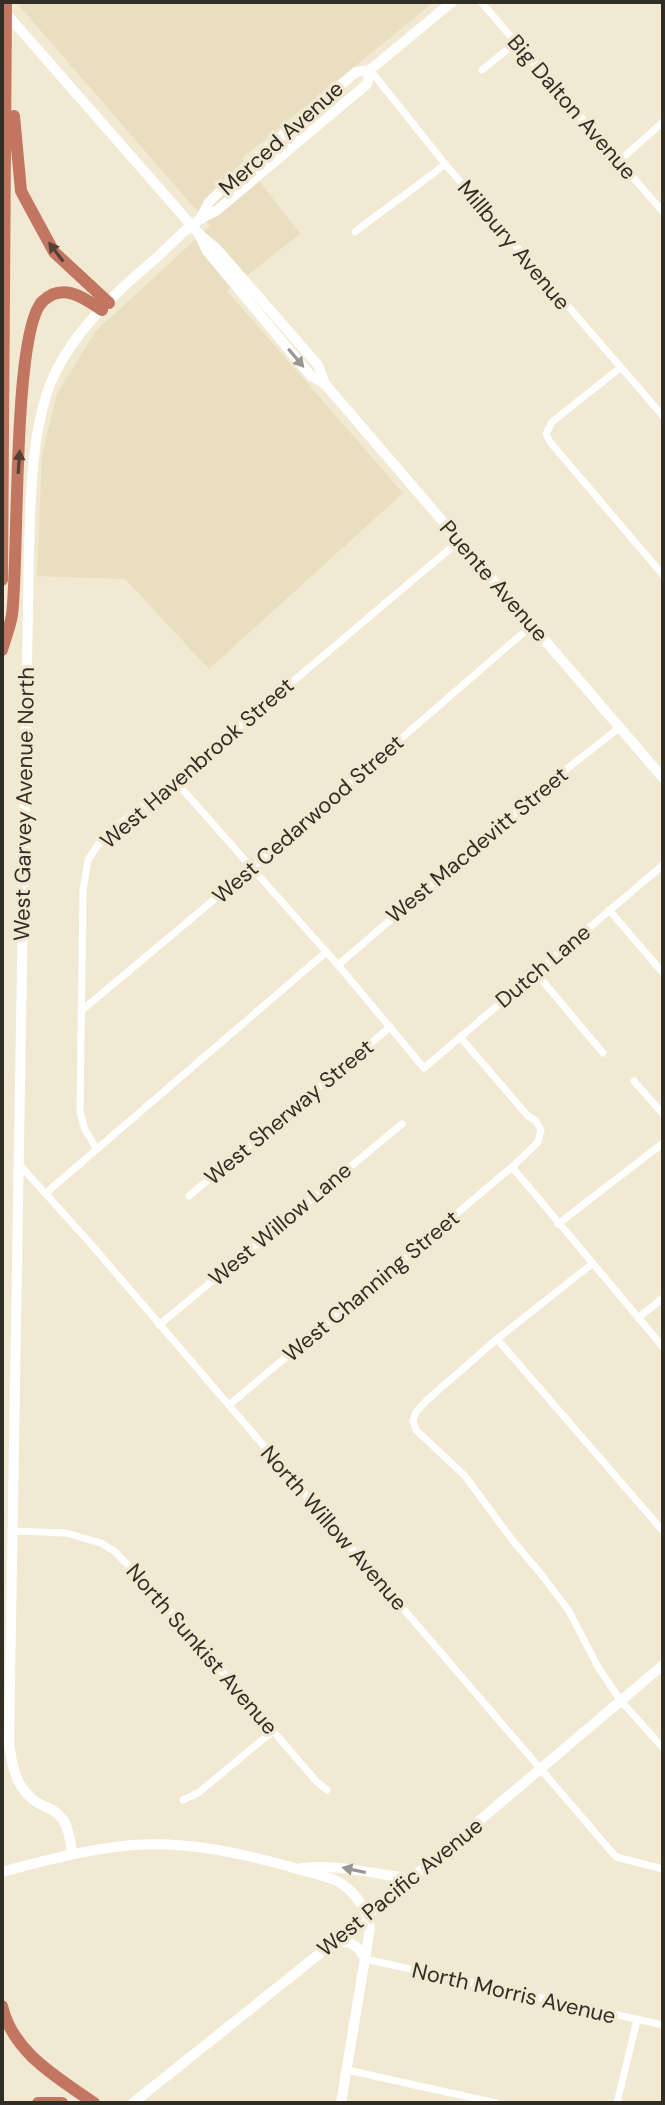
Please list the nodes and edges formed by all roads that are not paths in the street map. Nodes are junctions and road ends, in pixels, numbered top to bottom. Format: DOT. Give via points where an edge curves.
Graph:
graph roads {
  1 [pos="6,2"];
  2 [pos="452,2"];
  3 [pos="481,2"];
  4 [pos="2,8"];
  5 [pos="7,29"];
  6 [pos="517,42"];
  7 [pos="370,70"];
  8 [pos="482,70"];
  9 [pos="663,122"];
  10 [pos="619,161"];
  11 [pos="445,164"];
  12 [pos="663,212"];
  13 [pos="191,225"];
  14 [pos="355,232"];
  15 [pos="106,306"];
  16 [pos="620,368"];
  17 [pos="663,416"];
  18 [pos="459,541"];
  19 [pos="663,575"];
  20 [pos="2,580"];
  21 [pos="532,625"];
  22 [pos="2,650"];
  23 [pos="619,728"];
  24 [pos="663,778"];
  25 [pos="175,781"];
  26 [pos="663,865"];
  27 [pos="253,867"];
  28 [pos="609,910"];
  29 [pos="325,953"];
  30 [pos="338,965"];
  31 [pos="536,973"];
  32 [pos="663,973"];
  33 [pos="81,1011"];
  34 [pos="390,1027"];
  35 [pos="460,1037"];
  36 [pos="603,1053"];
  37 [pos="634,1081"];
  38 [pos="663,1114"];
  39 [pos="402,1124"];
  40 [pos="663,1143"];
  41 [pos="97,1149"];
  42 [pos="18,1163"];
  43 [pos="512,1167"];
  44 [pos="47,1192"];
  45 [pos="189,1196"];
  46 [pos="558,1224"];
  47 [pos="592,1264"];
  48 [pos="663,1298"];
  49 [pos="638,1318"];
  50 [pos="159,1325"];
  51 [pos="497,1339"];
  52 [pos="663,1347"];
  53 [pos="229,1405"];
  54 [pos="13,1531"];
  55 [pos="663,1531"];
  56 [pos="663,1665"];
  57 [pos="621,1701"];
  58 [pos="273,1731"];
  59 [pos="663,1748"];
  60 [pos="541,1770"];
  61 [pos="327,1790"];
  62 [pos="183,1800"];
  63 [pos="72,1853"];
  64 [pos="296,1869"];
  65 [pos="663,1869"];
  66 [pos="2,1872"];
  67 [pos="412,1879"];
  68 [pos="368,1915"];
  69 [pos="335,1941"];
  70 [pos="365,1959"];
  71 [pos="2,2006"];
  72 [pos="637,2020"];
  73 [pos="663,2025"];
  74 [pos="347,2070"];
  75 [pos="38,2103"];
  76 [pos="62,2103"];
  77 [pos="94,2103"];
  78 [pos="133,2103"];
  79 [pos="341,2103"];
  80 [pos="496,2103"];
  81 [pos="617,2103"];
  1 -- 5 [label="highway"];
  2 -- 7 [label="street, Merced Avenue"];
  3 -- 6 [label="street, Big Dalton Avenue"];
  4 -- 13 [label="street, Puente Avenue"];
  15 -- 5 [label="highway, one-way" via="54,252 21,191"];
  5 -- 20 [label="highway"];
  6 -- 8 [label="street"];
  6 -- 10 [label="street, Big Dalton Avenue"];
  7 -- 11 [label="street, Millbury Avenue"];
  7 -- 13 [label="street, Merced Avenue" via="356,72 277,139"];
  9 -- 10 [label="street"];
  10 -- 12 [label="street, Big Dalton Avenue"];
  11 -- 14 [label="street"];
  11 -- 16 [label="street, Millbury Avenue"];
  13 -- 15 [label="street, Merced Avenue"];
  13 -- 18 [label="street, Puente Avenue" via="270,328"];
  22 -- 15 [label="highway, one-way" via="12,616 26,347 34,315 40,303 60,292"];
  15 -- 42 [label="street, West Garvey Avenue North" via="64,356 47,390 33,461"];
  16 -- 17 [label="street, Millbury Avenue"];
  16 -- 19 [label="street" via="552,422 546,434"];
  18 -- 21 [label="street, Puente Avenue"];
  18 -- 25 [label="street, West Havenbrook Street"];
  21 -- 23 [label="street, Puente Avenue"];
  21 -- 27 [label="street, West Cedarwood Street"];
  23 -- 24 [label="street, Puente Avenue"];
  23 -- 30 [label="street, West Macdevitt Street"];
  25 -- 27 [label="street"];
  25 -- 33 [label="street, West Havenbrook Street" via="117,826 88,860"];
  26 -- 28 [label="street, Dutch Lane"];
  27 -- 29 [label="street"];
  27 -- 33 [label="street, West Cedarwood Street"];
  28 -- 31 [label="street, Dutch Lane"];
  28 -- 32 [label="street"];
  29 -- 30 [label="street"];
  29 -- 41 [label="street"];
  30 -- 34 [label="street"];
  31 -- 35 [label="street, Dutch Lane"];
  31 -- 36 [label="street"];
  33 -- 41 [label="street, West Havenbrook Street" via="80,1112"];
  34 -- 35 [label="street, Dutch Lane" via="424,1068"];
  34 -- 45 [label="street, West Sherway Street"];
  35 -- 43 [label="street, West Channing Street" via="541,1130 538,1142"];
  37 -- 38 [label="street"];
  39 -- 50 [label="street, West Willow Lane"];
  40 -- 46 [label="street"];
  41 -- 44 [label="street"];
  42 -- 44 [label="street, North Willow Avenue"];
  42 -- 54 [label="street, West Garvey Avenue North"];
  43 -- 46 [label="street"];
  43 -- 53 [label="street, West Channing Street"];
  44 -- 50 [label="street, North Willow Avenue"];
  46 -- 47 [label="street"];
  47 -- 49 [label="street"];
  47 -- 51 [label="street"];
  48 -- 49 [label="street"];
  49 -- 52 [label="street"];
  50 -- 53 [label="street, North Willow Avenue"];
  51 -- 55 [label="street"];
  51 -- 57 [label="street" via="416,1412 416,1430 465,1476 569,1611"];
  53 -- 60 [label="street, North Willow Avenue"];
  54 -- 58 [label="street, North Sunkist Avenue" via="66,1533 114,1551"];
  54 -- 63 [label="street, West Garvey Avenue North" via="13,1767 32,1798 66,1821"];
  56 -- 57 [label="street, West Pacific Avenue"];
  57 -- 59 [label="street"];
  57 -- 60 [label="street, West Pacific Avenue"];
  58 -- 61 [label="street, North Sunkist Avenue"];
  58 -- 62 [label="street"];
  60 -- 65 [label="street, North Willow Avenue" via="616,1857"];
  60 -- 67 [label="street, West Pacific Avenue"];
  63 -- 64 [label="street" via="178,1845"];
  63 -- 66 [label="street"];
  67 -- 64 [label="street, one-way" via="333,1866"];
  64 -- 68 [label="street" via="343,1884"];
  67 -- 68 [label="street, West Pacific Avenue"];
  68 -- 69 [label="street, West Pacific Avenue"];
  68 -- 70 [label="street"];
  69 -- 70 [label="street" via="355,1945"];
  69 -- 78 [label="street, West Pacific Avenue"];
  70 -- 72 [label="street, North Morris Avenue"];
  70 -- 74 [label="street"];
  71 -- 77 [label="highway" via="6,2023 29,2054"];
  72 -- 73 [label="street, North Morris Avenue"];
  72 -- 81 [label="street"];
  74 -- 79 [label="street"];
  74 -- 80 [label="street"];
  75 -- 76 [label="highway"];
}
